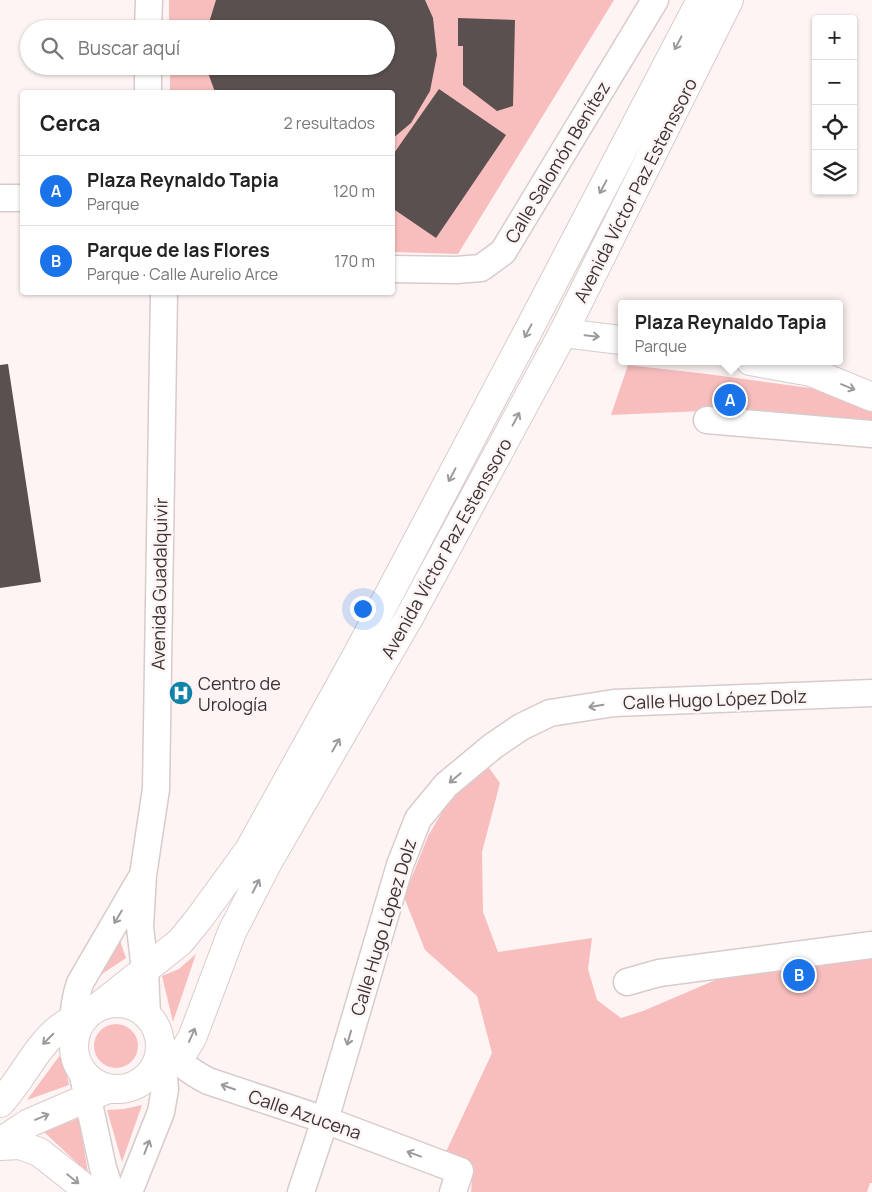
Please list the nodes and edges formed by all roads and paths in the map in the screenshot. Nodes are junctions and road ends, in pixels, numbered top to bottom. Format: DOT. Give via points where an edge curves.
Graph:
graph roads {
  1 [pos="149,0"];
  2 [pos="655,0"];
  3 [pos="701,0"];
  4 [pos="729,0"];
  5 [pos="148,20"];
  6 [pos="148,75"];
  7 [pos="148,90"];
  8 [pos="0,198"];
  9 [pos="20,198"];
  10 [pos="395,269"];
  11 [pos="164,295"];
  12 [pos="563,333"];
  13 [pos="618,340"];
  14 [pos="772,365"];
  15 [pos="872,397"];
  16 [pos="707,420"];
  17 [pos="872,434"];
  18 [pos="872,693"];
  19 [pos="144,875"];
  20 [pos="872,944"];
  21 [pos="145,970"];
  22 [pos="627,982"];
  23 [pos="147,1016"];
  24 [pos="83,1020"];
  25 [pos="161,1061"];
  26 [pos="98,1093"];
  27 [pos="0,1103"];
  28 [pos="325,1120"];
  29 [pos="0,1142"];
  30 [pos="0,1146"];
  31 [pos="456,1181"];
  32 [pos="90,1192"];
  33 [pos="111,1192"];
  34 [pos="129,1192"];
  35 [pos="301,1192"];
  1 -- 5 [label="street"];
  2 -- 10 [label="street, Calle Salomón Benítez" via="502,252 481,268"];
  3 -- 21 [label="main road, Avenida Víctor Paz Estenssoro, one-way" via="357,655 248,850 180,942"];
  4 -- 12 [label="main road, Avenida Víctor Paz Estenssoro"];
  6 -- 7 [label="street"];
  8 -- 9 [label="street"];
  11 -- 19 [label="street, Avenida Guadalquivir" via="156,789"];
  12 -- 13 [label="main road, one-way"];
  25 -- 12 [label="main road, Avenida Víctor Paz Estenssoro, one-way" via="184,1051 192,1038 232,932 268,862 410,616"];
  14 -- 15 [label="main road, one-way" via="810,372"];
  16 -- 17 [label="street"];
  18 -- 28 [label="street, Calle Hugo López Dolz, one-way" via="614,703 550,713 493,746 446,785 418,818 400,864"];
  19 -- 21 [label="street, Avenida Guadalquivir" via="140,927"];
  19 -- 24 [label="street, Avenida Guadalquivir, one-way" via="80,983 74,1000"];
  20 -- 22 [label="street" via="659,974"];
  21 -- 23 [label="street, Avenida Guadalquivir"];
  21 -- 24 [label="main road, Avenida Víctor Paz Estenssoro"];
  23 -- 24 [label="main road" via="139,1009 118,1003 108,1004"];
  23 -- 25 [label="main road" via="158,1034"];
  24 -- 26 [label="main road" via="74,1051 76,1062"];
  24 -- 27 [label="main road, Avenida Víctor Paz Estenssoro, one-way" via="62,1026 43,1044"];
  25 -- 26 [label="main road" via="137,1085"];
  28 -- 25 [label="street, Calle Azucena, one-way"];
  34 -- 25 [label="street, one-way" via="161,1112 165,1089"];
  29 -- 26 [label="main road, one-way" via="29,1123"];
  26 -- 33 [label="street" via="103,1168"];
  31 -- 28 [label="street, Calle Azucena, one-way"];
  28 -- 35 [label="street, Calle Hugo López Dolz"];
  30 -- 32 [label="main road, one-way" via="20,1145 39,1152"];
}
